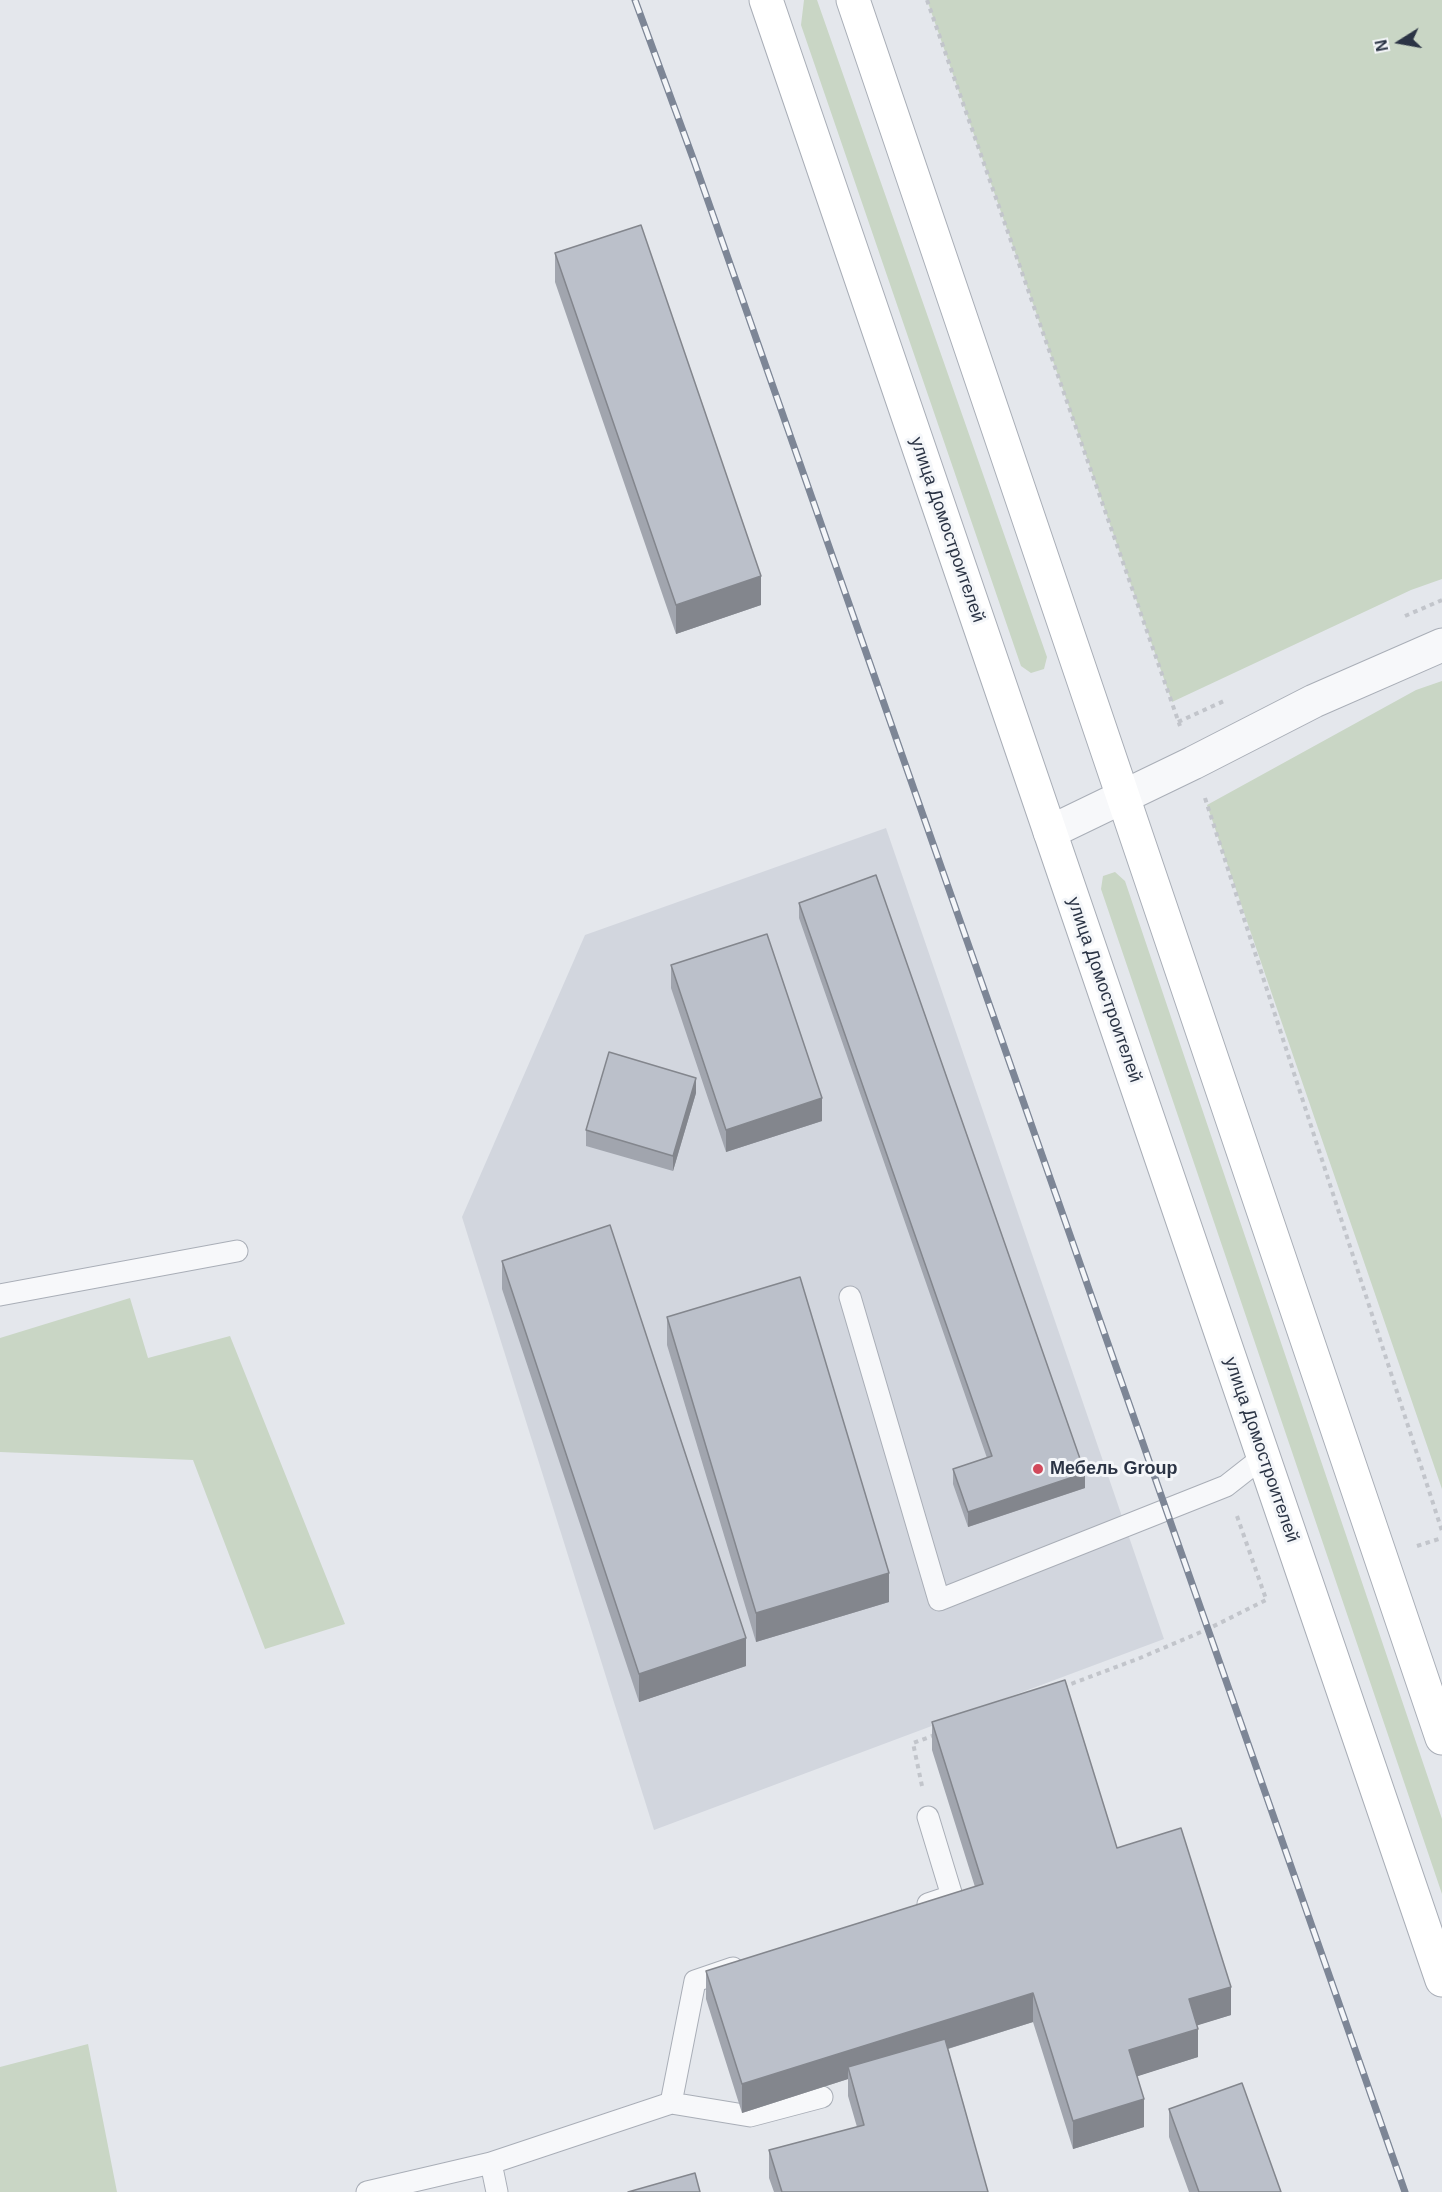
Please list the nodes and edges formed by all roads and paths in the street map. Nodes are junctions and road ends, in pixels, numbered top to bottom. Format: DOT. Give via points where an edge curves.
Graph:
graph roads {
  1 [pos="766,0"];
  2 [pos="853,0"];
  3 [pos="1442,645"];
  4 [pos="1123,797"];
  5 [pos="1050,832"];
  6 [pos="237,1251"];
  7 [pos="0,1295"];
  8 [pos="850,1297"];
  9 [pos="1263,1457"];
  10 [pos="1266,1600"];
  11 [pos="1053,1691"];
  12 [pos="946,1731"];
  13 [pos="1442,1738"];
  14 [pos="928,1817"];
  15 [pos="907,1911"];
  16 [pos="751,1963"];
  17 [pos="1442,1980"];
  18 [pos="822,2097"];
  19 [pos="671,2103"];
  20 [pos="491,2163"];
  21 [pos="367,2192"];
  22 [pos="497,2192"];
  1 -- 5 [label="main road, улица Домостроителей"];
  2 -- 4 [label="main road"];
  3 -- 4 [label="street" via="1314,701"];
  4 -- 5 [label="street"];
  4 -- 13 [label="main road"];
  5 -- 9 [label="main road, улица Домостроителей"];
  6 -- 7 [label="lane"];
  8 -- 9 [label="lane" via="939,1600 1226,1486"];
  9 -- 17 [label="main road, улица Домостроителей"];
  10 -- 11 [label="path" via="1208,1629"];
  12 -- 14 [label="path" via="913,1743"];
  14 -- 15 [label="lane" via="952,1896"];
  16 -- 19 [label="lane" via="695,1981"];
  18 -- 19 [label="lane" via="750,2116"];
  19 -- 20 [label="lane"];
  20 -- 21 [label="lane"];
  20 -- 22 [label="lane"];
}
